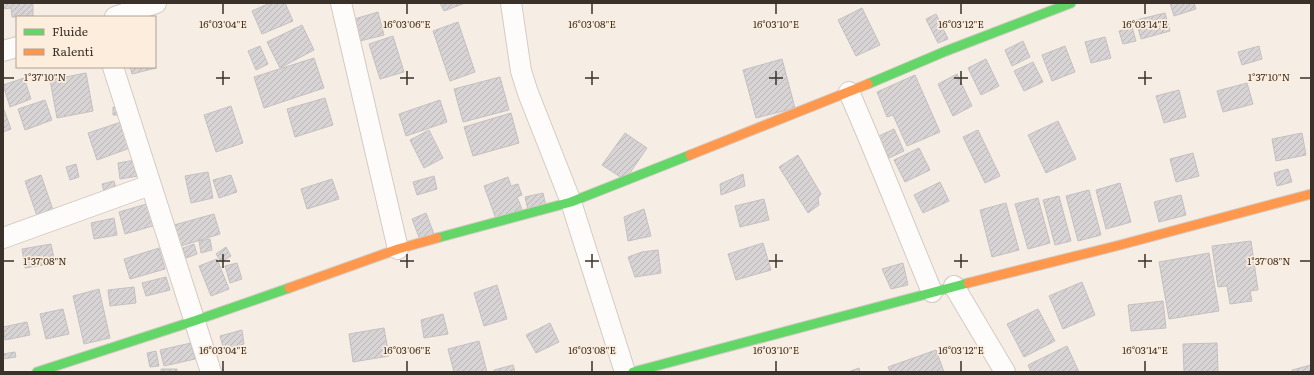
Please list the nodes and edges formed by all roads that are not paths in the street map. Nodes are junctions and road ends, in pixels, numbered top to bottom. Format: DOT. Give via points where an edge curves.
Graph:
graph roads {
  1 [pos="156,3"];
  2 [pos="341,3"];
  3 [pos="511,3"];
  4 [pos="1071,3"];
  5 [pos="118,16"];
  6 [pos="16,47"];
  7 [pos="3,51"];
  8 [pos="113,68"];
  9 [pos="849,92"];
  10 [pos="150,185"];
  11 [pos="1311,194"];
  12 [pos="571,202"];
  13 [pos="3,238"];
  14 [pos="398,249"];
  15 [pos="954,286"];
  16 [pos="932,292"];
  17 [pos="194,321"];
  18 [pos="37,372"];
  19 [pos="211,372"];
  20 [pos="625,372"];
  21 [pos="633,372"];
  22 [pos="1005,372"];
  1 -- 5 [label="street"];
  2 -- 14 [label="street"];
  3 -- 12 [label="street" via="521,70"];
  4 -- 9 [label="street"];
  6 -- 7 [label="street"];
  8 -- 10 [label="street"];
  9 -- 12 [label="street"];
  9 -- 16 [label="street"];
  10 -- 13 [label="street"];
  10 -- 17 [label="street"];
  11 -- 15 [label="street"];
  12 -- 14 [label="street"];
  12 -- 20 [label="street"];
  14 -- 17 [label="street"];
  15 -- 16 [label="street"];
  15 -- 22 [label="street"];
  16 -- 21 [label="street"];
  17 -- 18 [label="street"];
  17 -- 19 [label="street"];
}
